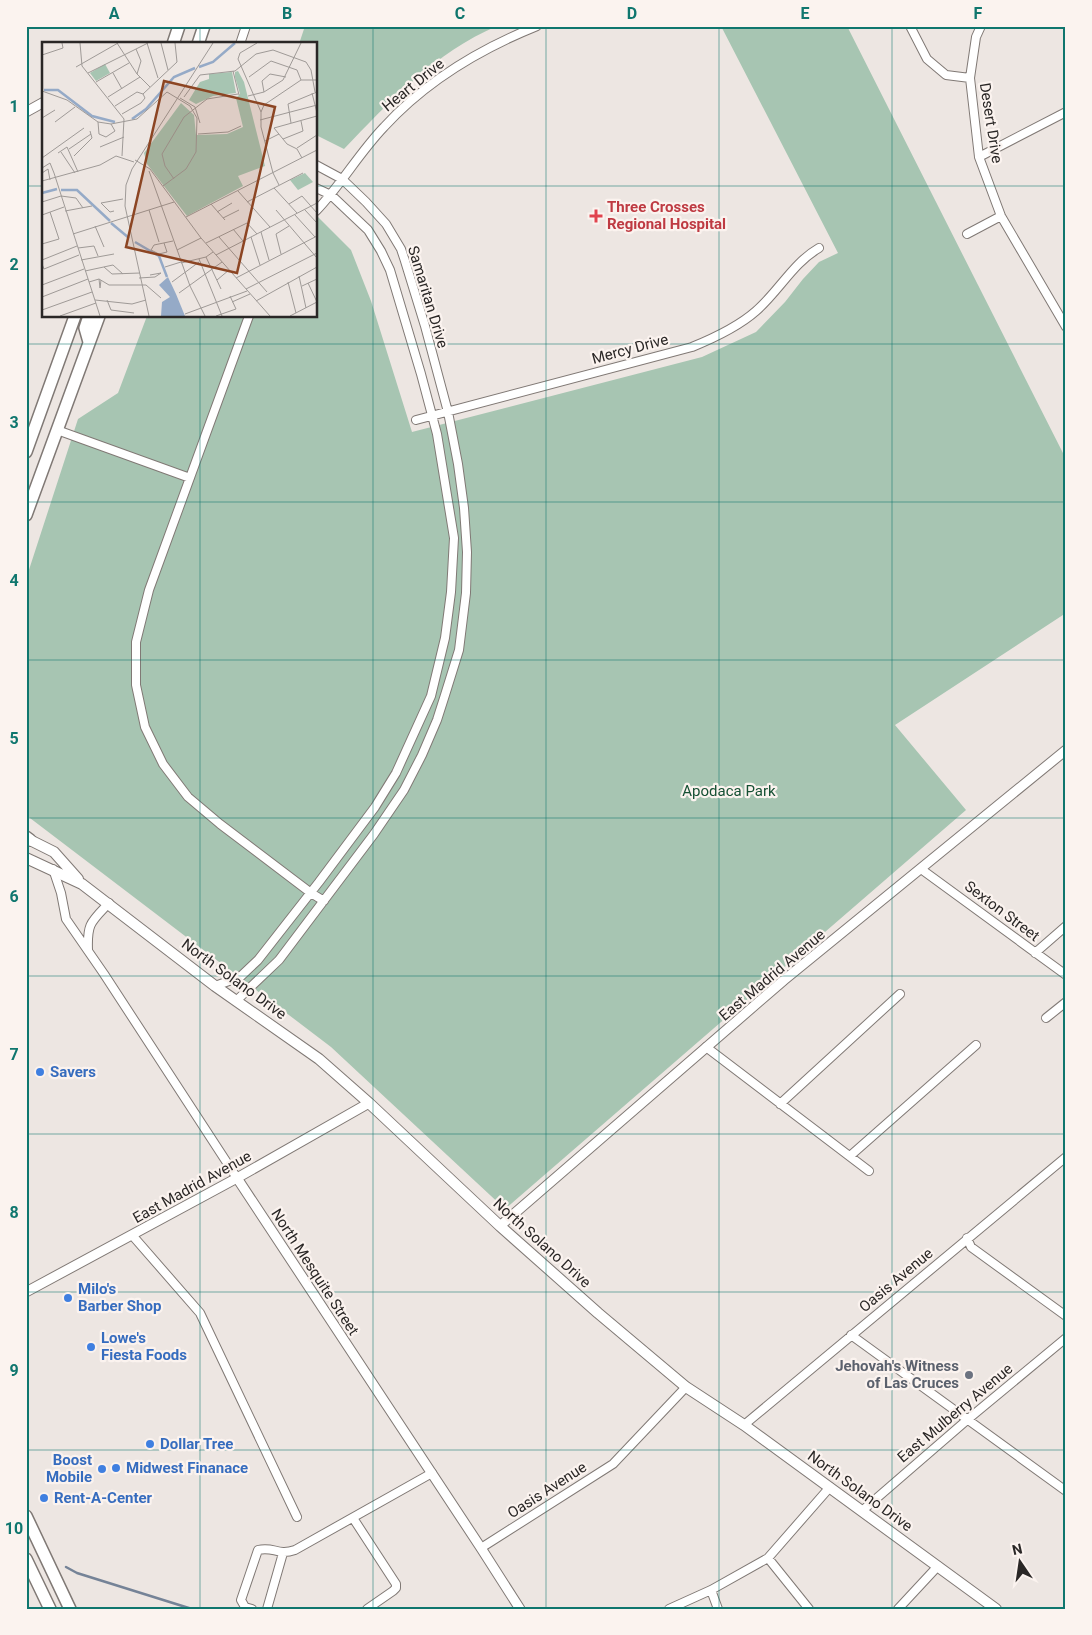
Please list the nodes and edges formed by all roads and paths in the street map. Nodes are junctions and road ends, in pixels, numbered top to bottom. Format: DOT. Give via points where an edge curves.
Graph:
graph roads {
  1 [pos="180,26"];
  2 [pos="204,26"];
  3 [pos="246,26"];
  4 [pos="536,26"];
  5 [pos="910,26"];
  6 [pos="981,26"];
  7 [pos="174,42"];
  8 [pos="199,42"];
  9 [pos="241,42"];
  10 [pos="970,78"];
  11 [pos="42,103"];
  12 [pos="26,112"];
  13 [pos="1066,112"];
  14 [pos="979,157"];
  15 [pos="318,166"];
  16 [pos="342,179"];
  17 [pos="318,189"];
  18 [pos="331,195"];
  19 [pos="318,209"];
  20 [pos="1001,216"];
  21 [pos="967,234"];
  22 [pos="819,248"];
  23 [pos="74,318"];
  24 [pos="88,318"];
  25 [pos="98,318"];
  26 [pos="248,318"];
  27 [pos="1066,327"];
  28 [pos="89,342"];
  29 [pos="448,412"];
  30 [pos="432,416"];
  31 [pos="416,420"];
  32 [pos="57,430"];
  33 [pos="26,452"];
  34 [pos="190,478"];
  35 [pos="26,515"];
  36 [pos="452,574"];
  37 [pos="466,575"];
  38 [pos="423,714"];
  39 [pos="437,720"];
  40 [pos="1066,750"];
  41 [pos="27,838"];
  42 [pos="26,858"];
  43 [pos="921,869"];
  44 [pos="53,870"];
  45 [pos="82,884"];
  46 [pos="311,893"];
  47 [pos="324,901"];
  48 [pos="108,903"];
  49 [pos="1066,926"];
  50 [pos="88,950"];
  51 [pos="1035,953"];
  52 [pos="1066,975"];
  53 [pos="215,986"];
  54 [pos="900,994"];
  55 [pos="236,1001"];
  56 [pos="1066,1002"];
  57 [pos="1046,1018"];
  58 [pos="976,1045"];
  59 [pos="706,1047"];
  60 [pos="369,1103"];
  61 [pos="780,1104"];
  62 [pos="850,1156"];
  63 [pos="1066,1157"];
  64 [pos="868,1170"];
  65 [pos="237,1178"];
  66 [pos="500,1226"];
  67 [pos="132,1235"];
  68 [pos="967,1238"];
  69 [pos="26,1292"];
  70 [pos="1066,1316"];
  71 [pos="851,1335"];
  72 [pos="1066,1338"];
  73 [pos="686,1387"];
  74 [pos="967,1420"];
  75 [pos="744,1425"];
  76 [pos="432,1473"];
  77 [pos="830,1487"];
  78 [pos="1066,1491"];
  79 [pos="863,1510"];
  80 [pos="26,1516"];
  81 [pos="297,1516"];
  82 [pos="353,1518"];
  83 [pos="482,1548"];
  84 [pos="283,1553"];
  85 [pos="768,1558"];
  86 [pos="26,1559"];
  87 [pos="938,1566"];
  88 [pos="711,1590"];
  89 [pos="50,1609"];
  90 [pos="70,1609"];
  91 [pos="252,1609"];
  92 [pos="267,1609"];
  93 [pos="367,1609"];
  94 [pos="520,1609"];
  95 [pos="669,1609"];
  96 [pos="718,1609"];
  97 [pos="809,1609"];
  98 [pos="898,1609"];
  99 [pos="996,1609"];
  1 -- 7 [label="main road"];
  2 -- 8 [label="main road"];
  3 -- 9 [label="street"];
  4 -- 16 [label="street, Heart Drive" via="478,54 418,95 384,127"];
  5 -- 10 [label="street, Desert Drive" via="927,59 946,75"];
  6 -- 10 [label="street" via="976,37"];
  10 -- 14 [label="street, Desert Drive"];
  11 -- 12 [label="street"];
  13 -- 14 [label="street"];
  14 -- 20 [label="street, Desert Drive"];
  15 -- 16 [label="street, Samaritan Drive"];
  16 -- 18 [label="street, Heart Drive"];
  16 -- 29 [label="street, Samaritan Drive" via="386,224 400,250"];
  17 -- 18 [label="street, Samaritan Drive"];
  18 -- 19 [label="street, Heart Drive"];
  18 -- 30 [label="street, Samaritan Drive" via="368,230 390,270"];
  20 -- 21 [label="street"];
  20 -- 27 [label="street, Desert Drive"];
  22 -- 29 [label="street, Mercy Drive" via="800,261 756,312 711,339 692,347"];
  23 -- 33 [label="main road"];
  24 -- 28 [label="main road" via="85,328"];
  25 -- 28 [label="main road"];
  26 -- 34 [label="street"];
  28 -- 32 [label="main road"];
  29 -- 30 [label="street, Mercy Drive"];
  29 -- 37 [label="street, Samaritan Drive" via="464,508"];
  30 -- 31 [label="street, Mercy Drive"];
  30 -- 36 [label="street, Samaritan Drive" via="454,538"];
  32 -- 34 [label="street"];
  32 -- 35 [label="main road"];
  34 -- 46 [label="street" via="149,590 136,642 136,685 146,727 163,764 188,797"];
  36 -- 37 [label="street"];
  36 -- 38 [label="street, Samaritan Drive" via="446,638"];
  37 -- 39 [label="street, Samaritan Drive" via="459,650"];
  38 -- 39 [label="street"];
  38 -- 46 [label="street, Samaritan Drive" via="396,773 375,807"];
  39 -- 47 [label="street, Samaritan Drive" via="404,790"];
  40 -- 43 [label="street, East Madrid Avenue"];
  41 -- 45 [label="main road, North Solano Drive" via="54,852"];
  42 -- 44 [label="main road, North Solano Drive"];
  43 -- 51 [label="street, Sexton Street"];
  43 -- 59 [label="street, East Madrid Avenue"];
  44 -- 45 [label="main road, North Solano Drive"];
  44 -- 50 [label="street, North Mesquite Street" via="66,919"];
  45 -- 48 [label="main road, North Solano Drive"];
  46 -- 47 [label="street"];
  46 -- 53 [label="street, Samaritan Drive" via="240,977"];
  47 -- 55 [label="street, Samaritan Drive" via="279,960"];
  48 -- 50 [label="street" via="92,920 87,934"];
  48 -- 53 [label="main road, North Solano Drive"];
  49 -- 51 [label="street"];
  50 -- 65 [label="street, North Mesquite Street"];
  51 -- 52 [label="street, Sexton Street"];
  53 -- 55 [label="main road, North Solano Drive"];
  54 -- 61 [label="street"];
  55 -- 60 [label="main road, North Solano Drive" via="318,1059"];
  56 -- 57 [label="street"];
  58 -- 62 [label="street"];
  59 -- 61 [label="street"];
  59 -- 66 [label="street, East Madrid Avenue"];
  60 -- 65 [label="street, East Madrid Avenue"];
  60 -- 66 [label="main road, North Solano Drive"];
  61 -- 62 [label="street"];
  62 -- 64 [label="street"];
  63 -- 68 [label="street, Oasis Avenue"];
  65 -- 67 [label="street, East Madrid Avenue"];
  65 -- 76 [label="street, North Mesquite Street"];
  66 -- 73 [label="main road, North Solano Drive"];
  67 -- 69 [label="street, East Madrid Avenue"];
  67 -- 81 [label="street" via="200,1314"];
  68 -- 70 [label="street" via="972,1247"];
  68 -- 71 [label="street, Oasis Avenue"];
  71 -- 74 [label="street"];
  71 -- 75 [label="street, Oasis Avenue"];
  72 -- 74 [label="street, East Mulberry Avenue"];
  73 -- 75 [label="main road, North Solano Drive"];
  73 -- 83 [label="street, Oasis Avenue" via="613,1464"];
  74 -- 78 [label="street"];
  74 -- 79 [label="street, East Mulberry Avenue"];
  75 -- 77 [label="main road, North Solano Drive"];
  76 -- 82 [label="street"];
  76 -- 83 [label="street, North Mesquite Street"];
  77 -- 79 [label="main road, North Solano Drive"];
  77 -- 85 [label="street"];
  79 -- 87 [label="main road, North Solano Drive"];
  80 -- 90 [label="main road"];
  82 -- 84 [label="street" via="295,1550"];
  82 -- 93 [label="street" via="396,1584 393,1591"];
  83 -- 94 [label="street, North Mesquite Street"];
  84 -- 91 [label="street" via="266,1548 258,1550 241,1600 245,1607"];
  84 -- 92 [label="street"];
  85 -- 88 [label="street"];
  85 -- 97 [label="street"];
  86 -- 89 [label="main road"];
  87 -- 98 [label="street"];
  87 -- 99 [label="main road, North Solano Drive"];
  88 -- 95 [label="street"];
  88 -- 96 [label="street"];
}
